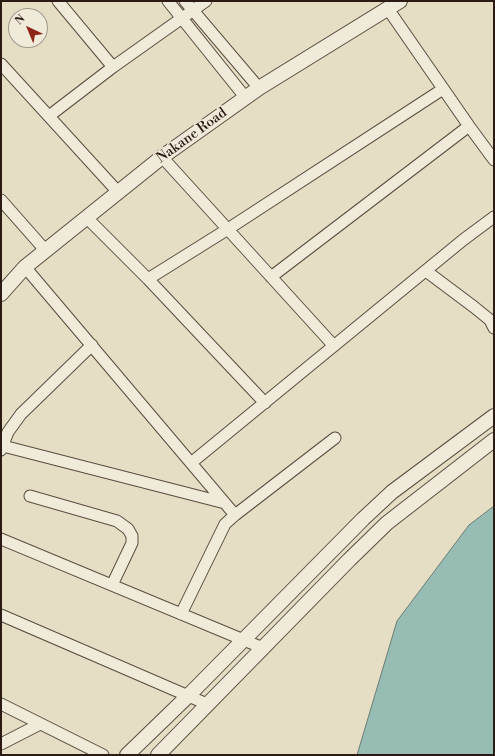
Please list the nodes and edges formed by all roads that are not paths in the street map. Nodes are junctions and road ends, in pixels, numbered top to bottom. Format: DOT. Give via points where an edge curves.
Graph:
graph roads {
  1 [pos="58,1"];
  2 [pos="168,1"];
  3 [pos="206,1"];
  4 [pos="400,1"];
  5 [pos="189,5"];
  6 [pos="388,9"];
  7 [pos="182,18"];
  8 [pos="1,64"];
  9 [pos="113,67"];
  10 [pos="259,88"];
  11 [pos="443,89"];
  12 [pos="245,97"];
  13 [pos="49,116"];
  14 [pos="469,126"];
  15 [pos="162,157"];
  16 [pos="494,160"];
  17 [pos="118,192"];
  18 [pos="1,200"];
  19 [pos="494,217"];
  20 [pos="87,218"];
  21 [pos="228,230"];
  22 [pos="46,251"];
  23 [pos="25,267"];
  24 [pos="426,271"];
  25 [pos="271,277"];
  26 [pos="148,279"];
  27 [pos="1,294"];
  28 [pos="494,328"];
  29 [pos="92,345"];
  30 [pos="334,346"];
  31 [pos="265,403"];
  32 [pos="494,416"];
  33 [pos="335,438"];
  34 [pos="494,440"];
  35 [pos="2,448"];
  36 [pos="191,463"];
  37 [pos="30,496"];
  38 [pos="225,503"];
  39 [pos="235,515"];
  40 [pos="1,539"];
  41 [pos="112,585"];
  42 [pos="181,614"];
  43 [pos="1,615"];
  44 [pos="244,640"];
  45 [pos="263,648"];
  46 [pos="188,696"];
  47 [pos="1,704"];
  48 [pos="208,704"];
  49 [pos="40,724"];
  50 [pos="1,744"];
  51 [pos="103,755"];
  52 [pos="127,755"];
  53 [pos="158,755"];
  1 -- 9 [label="street"];
  2 -- 7 [label="street"];
  3 -- 5 [label="street"];
  4 -- 6 [label="street, Nakane Road"];
  5 -- 7 [label="street"];
  5 -- 10 [label="street"];
  6 -- 10 [label="street, Nakane Road"];
  6 -- 11 [label="street"];
  7 -- 9 [label="street"];
  7 -- 12 [label="street"];
  8 -- 13 [label="street"];
  9 -- 13 [label="street"];
  10 -- 12 [label="street, Nakane Road"];
  11 -- 14 [label="street"];
  11 -- 21 [label="street"];
  12 -- 15 [label="street, Nakane Road"];
  13 -- 17 [label="street"];
  14 -- 16 [label="street"];
  14 -- 25 [label="street"];
  15 -- 17 [label="street, Nakane Road"];
  15 -- 21 [label="street"];
  17 -- 20 [label="street, Nakane Road"];
  18 -- 22 [label="street"];
  19 -- 24 [label="street"];
  20 -- 22 [label="street, Nakane Road"];
  20 -- 26 [label="street"];
  21 -- 25 [label="street"];
  21 -- 26 [label="street"];
  22 -- 23 [label="street, Nakane Road"];
  23 -- 27 [label="street, Nakane Road"];
  23 -- 29 [label="street"];
  24 -- 28 [label="street" via="474,306 490,320"];
  24 -- 30 [label="street"];
  25 -- 30 [label="street"];
  26 -- 31 [label="street"];
  29 -- 35 [label="street" via="21,414 8,432"];
  29 -- 36 [label="street"];
  30 -- 31 [label="street"];
  31 -- 36 [label="street"];
  32 -- 44 [label="street" via="392,492"];
  33 -- 39 [label="street"];
  34 -- 45 [label="street" via="387,523"];
  35 -- 38 [label="street"];
  36 -- 38 [label="street"];
  37 -- 41 [label="street" via="117,521 128,529 132,543"];
  38 -- 39 [label="street"];
  39 -- 42 [label="street" via="225,524"];
  40 -- 41 [label="street"];
  41 -- 42 [label="street"];
  42 -- 44 [label="street"];
  43 -- 46 [label="street"];
  44 -- 45 [label="street"];
  44 -- 46 [label="street"];
  45 -- 48 [label="street"];
  46 -- 48 [label="street"];
  46 -- 52 [label="street"];
  47 -- 49 [label="street"];
  48 -- 53 [label="street"];
  49 -- 50 [label="street"];
  49 -- 51 [label="street"];
}
